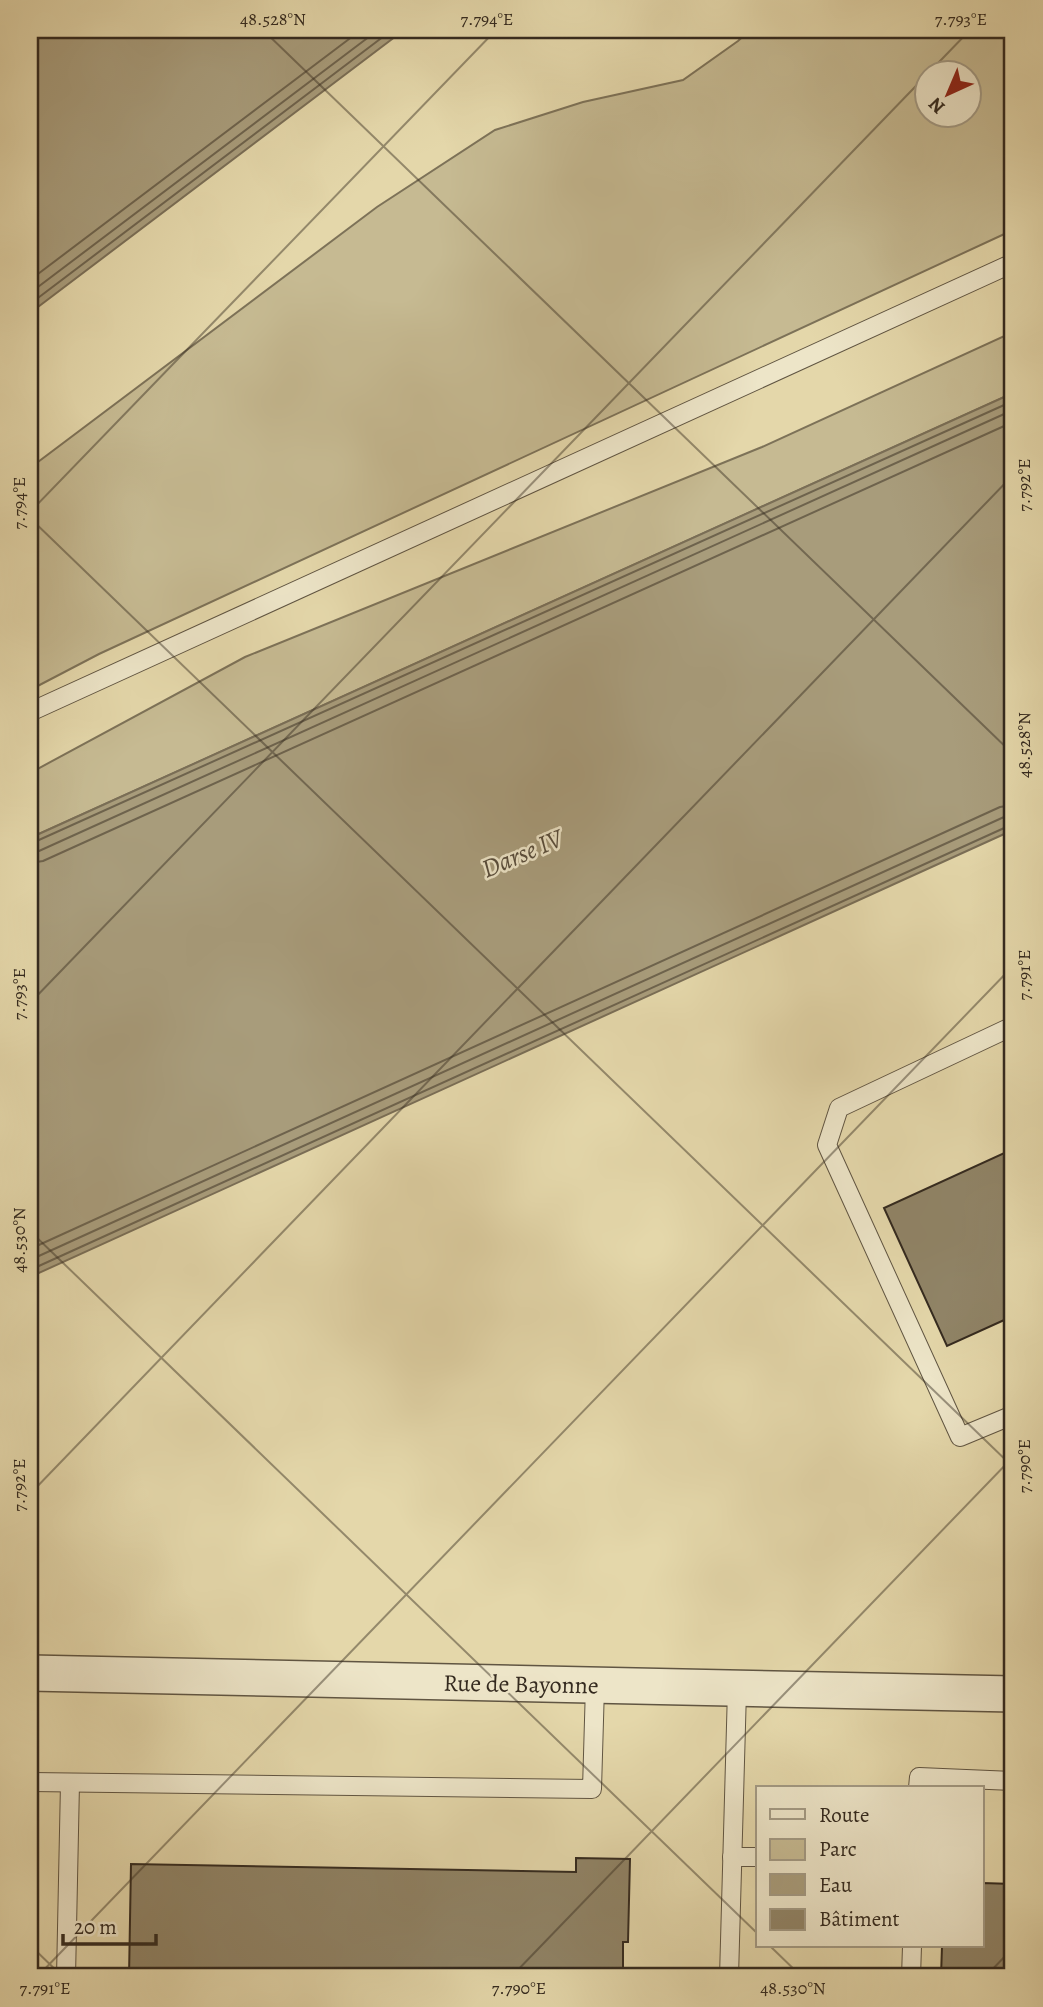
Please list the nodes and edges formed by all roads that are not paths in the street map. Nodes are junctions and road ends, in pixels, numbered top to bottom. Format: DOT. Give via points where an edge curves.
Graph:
graph roads {
  1 [pos="1013,263"];
  2 [pos="30,712"];
  3 [pos="1013,1026"];
  4 [pos="1013,1415"];
  5 [pos="30,1673"];
  6 [pos="595,1686"];
  7 [pos="737,1690"];
  8 [pos="1013,1694"];
  9 [pos="1013,1780"];
  10 [pos="30,1782"];
  11 [pos="70,1783"];
  12 [pos="918,1786"];
  13 [pos="732,1857"];
  14 [pos="756,1857"];
  15 [pos="912,1948"];
  16 [pos="66,1977"];
  17 [pos="729,1977"];
  18 [pos="911,1977"];
  1 -- 2 [label="lane"];
  3 -- 4 [label="lane" via="839,1108 827,1145 961,1437"];
  5 -- 6 [label="street, Rue de Bayonne"];
  6 -- 7 [label="street, Rue de Bayonne"];
  6 -- 11 [label="lane" via="592,1789"];
  7 -- 8 [label="street, Rue de Bayonne"];
  7 -- 13 [label="lane"];
  9 -- 12 [label="lane" via="919,1777"];
  10 -- 11 [label="lane"];
  11 -- 16 [label="lane"];
  13 -- 14 [label="lane"];
  13 -- 17 [label="lane"];
  15 -- 18 [label="lane"];
}
